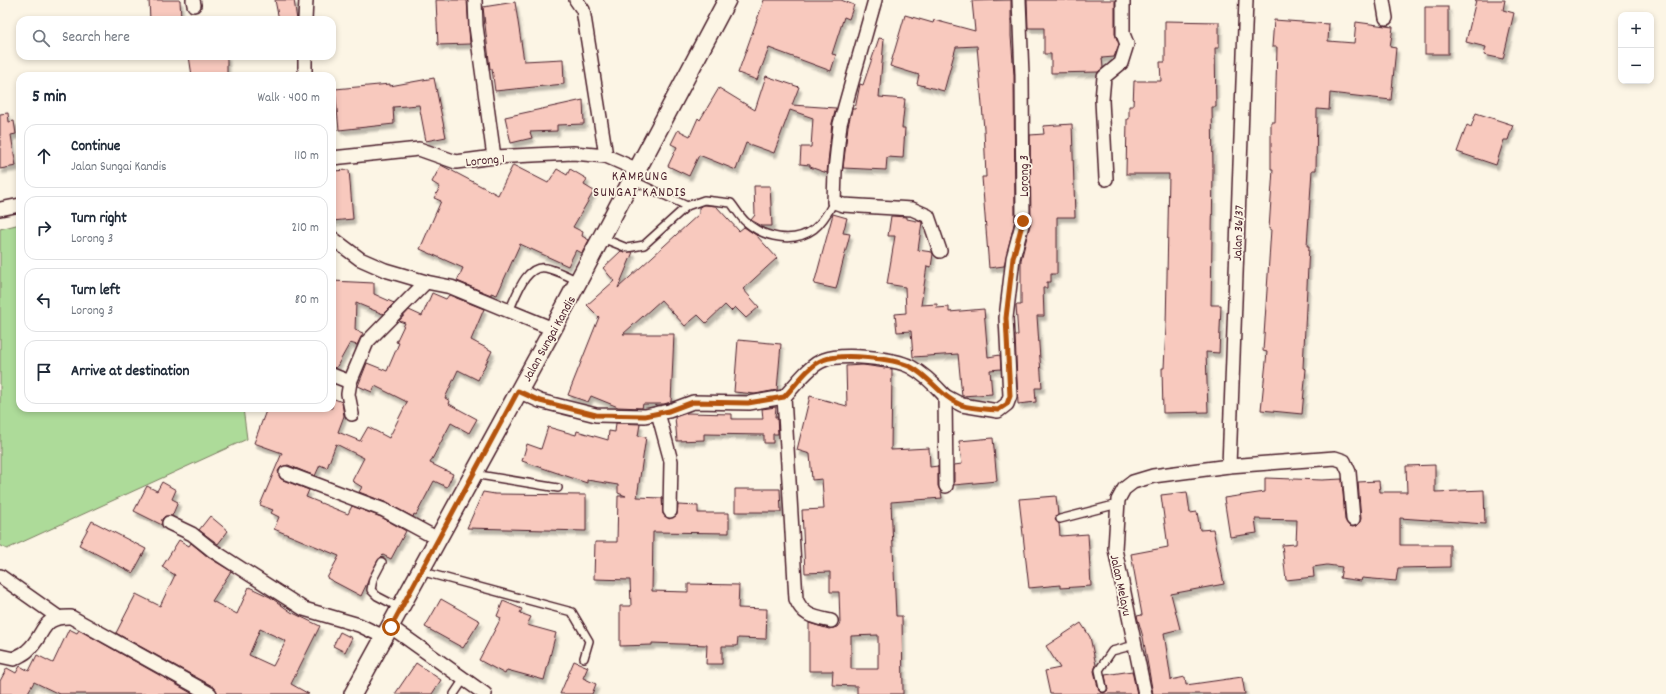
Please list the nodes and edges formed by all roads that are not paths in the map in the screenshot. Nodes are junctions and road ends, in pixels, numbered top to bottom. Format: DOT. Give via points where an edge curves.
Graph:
graph roads {
  1 [pos="306,0"];
  2 [pos="475,0"];
  3 [pos="576,0"];
  4 [pos="726,0"];
  5 [pos="875,0"];
  6 [pos="1018,0"];
  7 [pos="1123,0"];
  8 [pos="1246,0"];
  9 [pos="1383,0"];
  10 [pos="306,16"];
  11 [pos="1386,18"];
  12 [pos="305,60"];
  13 [pos="305,72"];
  14 [pos="606,156"];
  15 [pos="494,157"];
  16 [pos="336,158"];
  17 [pos="635,175"];
  18 [pos="1106,179"];
  19 [pos="834,202"];
  20 [pos="16,205"];
  21 [pos="687,206"];
  22 [pos="0,209"];
  23 [pos="601,238"];
  24 [pos="336,241"];
  25 [pos="940,251"];
  26 [pos="579,281"];
  27 [pos="426,282"];
  28 [pos="509,311"];
  29 [pos="553,329"];
  30 [pos="336,377"];
  31 [pos="350,382"];
  32 [pos="518,391"];
  33 [pos="945,396"];
  34 [pos="784,397"];
  35 [pos="658,413"];
  36 [pos="352,414"];
  37 [pos="1229,466"];
  38 [pos="286,473"];
  39 [pos="473,474"];
  40 [pos="946,486"];
  41 [pos="558,488"];
  42 [pos="1118,504"];
  43 [pos="670,511"];
  44 [pos="1060,519"];
  45 [pos="1353,519"];
  46 [pos="169,523"];
  47 [pos="438,539"];
  48 [pos="382,562"];
  49 [pos="420,571"];
  50 [pos="0,576"];
  51 [pos="400,608"];
  52 [pos="58,617"];
  53 [pos="831,621"];
  54 [pos="388,632"];
  55 [pos="1135,645"];
  56 [pos="0,656"];
  57 [pos="584,658"];
  58 [pos="464,679"];
  59 [pos="1103,688"];
  60 [pos="210,694"];
  61 [pos="353,694"];
  62 [pos="454,694"];
  63 [pos="485,694"];
  64 [pos="1145,694"];
  1 -- 10 [label="street"];
  2 -- 15 [label="street" via="476,26"];
  3 -- 14 [label="street" via="583,10"];
  4 -- 17 [label="street, Jalan Sungai Kandis"];
  5 -- 19 [label="street" via="840,124"];
  6 -- 33 [label="street, Lorong 3" via="1022,82 1023,221 1013,258 1006,318 1010,396 1007,404 998,410 962,405"];
  7 -- 18 [label="street" via="1123,34 1127,44 1121,63 1104,77 1102,100"];
  8 -- 37 [label="street, Jalan 36/37"];
  9 -- 11 [label="street"];
  12 -- 13 [label="street"];
  14 -- 15 [label="street, Lorong 1" via="573,153"];
  14 -- 17 [label="street, Lorong 1"];
  15 -- 16 [label="street, Lorong 1" via="456,162 419,149"];
  17 -- 21 [label="lane"];
  17 -- 23 [label="street, Jalan Sungai Kandis"];
  19 -- 21 [label="lane" via="815,228 804,235 786,238 767,235 746,222 731,203 704,200"];
  19 -- 25 [label="street" via="843,205 912,209 928,216"];
  20 -- 22 [label="street"];
  21 -- 23 [label="lane" via="644,245 626,248"];
  23 -- 26 [label="street, Jalan Sungai Kandis"];
  24 -- 27 [label="street" via="360,259 385,270"];
  26 -- 28 [label="lane" via="544,268 535,270 522,283"];
  26 -- 29 [label="street, Jalan Sungai Kandis"];
  27 -- 28 [label="street" via="451,286"];
  27 -- 31 [label="street" via="367,342"];
  28 -- 29 [label="street"];
  29 -- 32 [label="street, Jalan Sungai Kandis"];
  30 -- 31 [label="street"];
  31 -- 36 [label="street" via="348,394"];
  32 -- 35 [label="street" via="540,401 596,415 645,416"];
  32 -- 39 [label="street, Jalan Sungai Kandis"];
  33 -- 34 [label="street, Lorong 3" via="930,379 910,366 884,359 855,357 823,360 804,374"];
  33 -- 40 [label="street"];
  34 -- 35 [label="street" via="748,403 693,402"];
  34 -- 53 [label="street" via="796,599 800,609 813,617"];
  35 -- 43 [label="street" via="671,461"];
  37 -- 42 [label="street, Jalan Melayu" via="1154,476 1133,482 1124,489"];
  37 -- 45 [label="street, Jalan Melayu" via="1335,458 1344,461 1349,472"];
  38 -- 47 [label="street" via="384,510"];
  39 -- 41 [label="lane"];
  39 -- 47 [label="street, Jalan Sungai Kandis"];
  42 -- 44 [label="lane"];
  42 -- 55 [label="street, Jalan Melayu" via="1115,549"];
  46 -- 54 [label="street" via="192,534 212,550 304,609"];
  47 -- 49 [label="street, Jalan Sungai Kandis"];
  48 -- 51 [label="lane" via="372,579 371,590"];
  49 -- 51 [label="street, Jalan Sungai Kandis"];
  49 -- 57 [label="lane" via="572,612 589,641"];
  50 -- 52 [label="street"];
  51 -- 54 [label="street, Jalan Sungai Kandis"];
  52 -- 56 [label="street" via="46,625 28,650 14,659"];
  52 -- 60 [label="street" via="71,617"];
  54 -- 58 [label="street"];
  54 -- 61 [label="street, Jalan Sungai Kandis"];
  55 -- 59 [label="lane" via="1112,651 1099,670"];
  55 -- 64 [label="street, Jalan Melayu"];
  58 -- 62 [label="lane"];
  58 -- 63 [label="street"];
}
